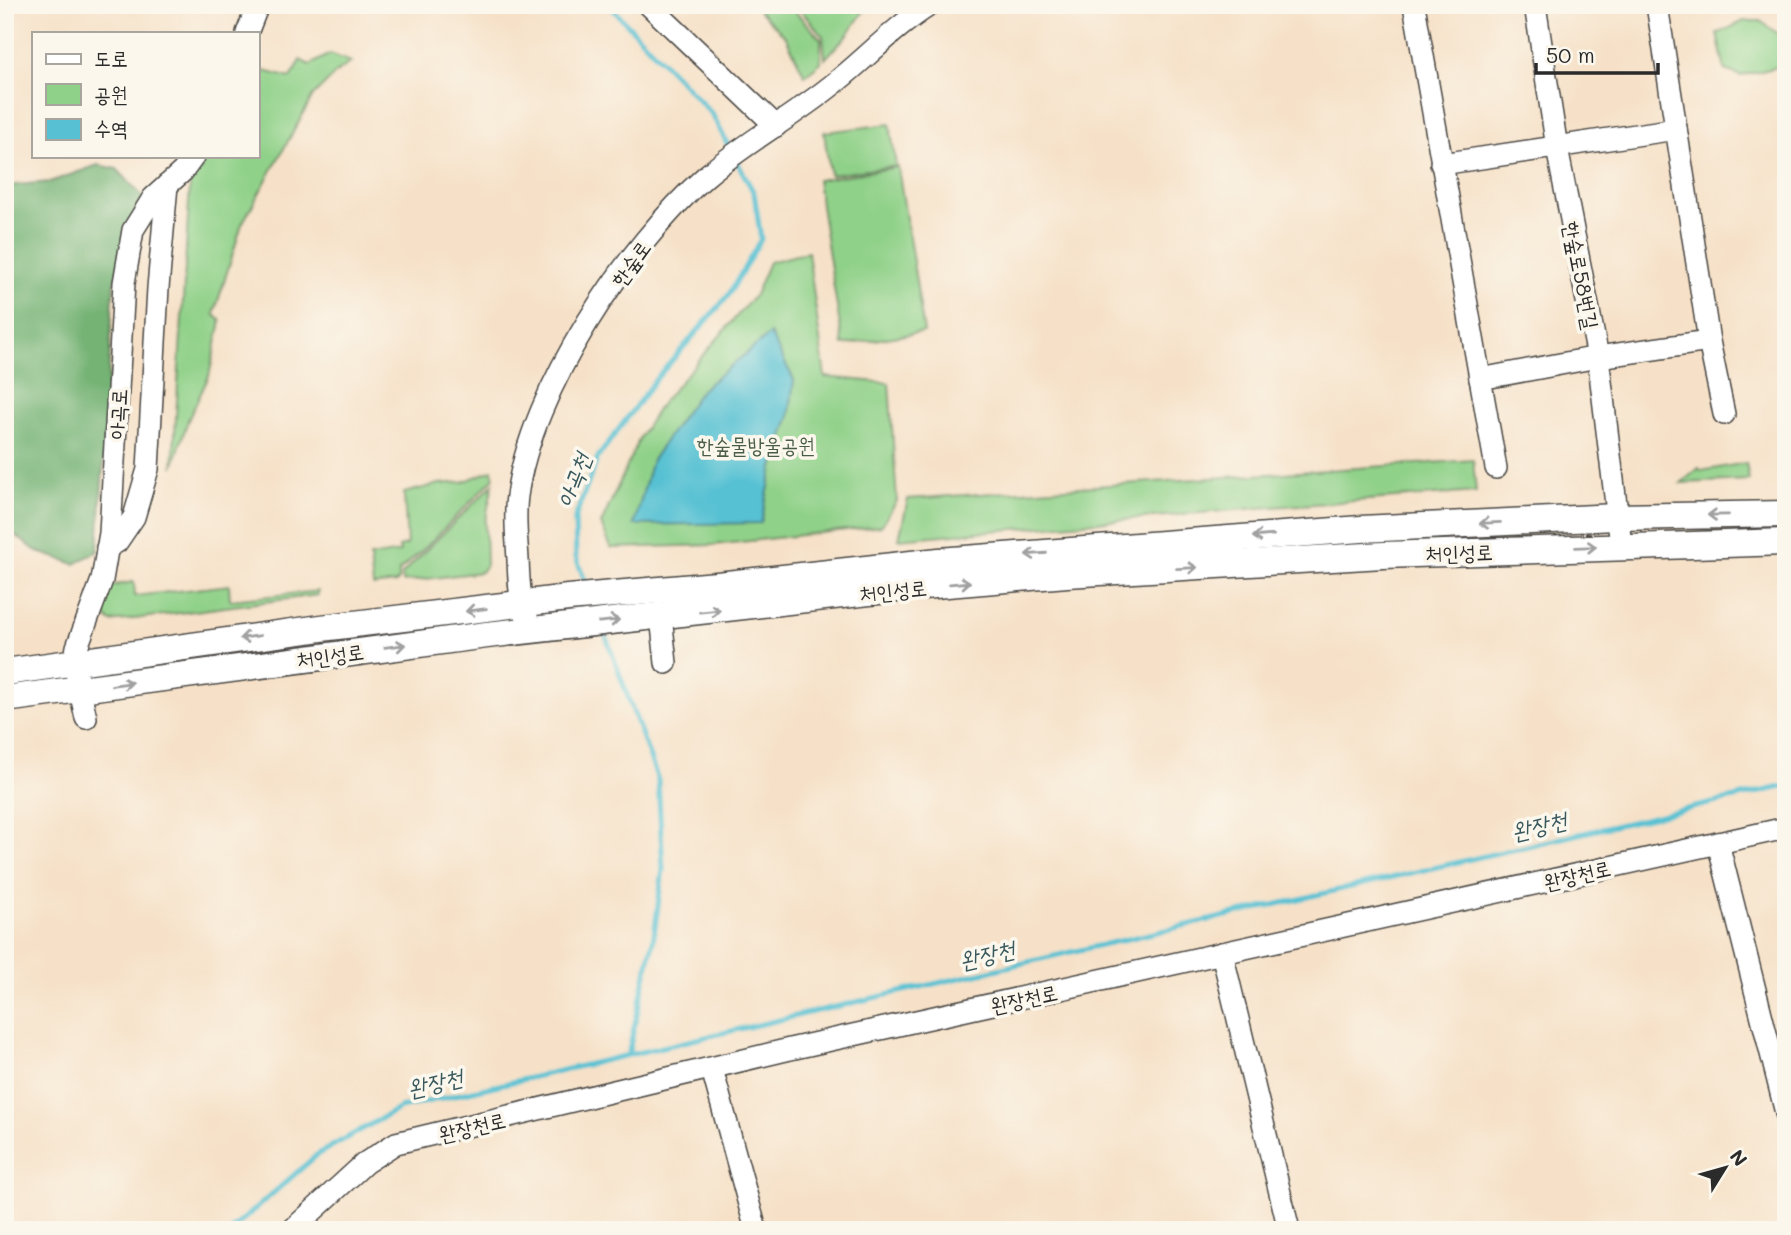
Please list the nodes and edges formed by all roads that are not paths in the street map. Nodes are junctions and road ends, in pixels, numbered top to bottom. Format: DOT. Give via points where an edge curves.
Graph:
graph roads {
  1 [pos="258,5"];
  2 [pos="649,5"];
  3 [pos="930,5"];
  4 [pos="1414,5"];
  5 [pos="1535,5"];
  6 [pos="1657,5"];
  7 [pos="247,32"];
  8 [pos="776,126"];
  9 [pos="1676,129"];
  10 [pos="1557,148"];
  11 [pos="193,158"];
  12 [pos="1441,164"];
  13 [pos="167,185"];
  14 [pos="1709,341"];
  15 [pos="1598,357"];
  16 [pos="1480,379"];
  17 [pos="1724,414"];
  18 [pos="1496,468"];
  19 [pos="1786,514"];
  20 [pos="1616,517"];
  21 [pos="1786,542"];
  22 [pos="1621,545"];
  23 [pos="107,548"];
  24 [pos="521,604"];
  25 [pos="651,616"];
  26 [pos="533,630"];
  27 [pos="74,663"];
  28 [pos="666,663"];
  29 [pos="5,671"];
  30 [pos="79,689"];
  31 [pos="5,699"];
  32 [pos="86,718"];
  33 [pos="1786,828"];
  34 [pos="1718,843"];
  35 [pos="1222,953"];
  36 [pos="712,1069"];
  37 [pos="1786,1114"];
  38 [pos="292,1230"];
  39 [pos="756,1230"];
  40 [pos="1289,1230"];
  1 -- 7 [label="street"];
  2 -- 8 [label="street"];
  3 -- 8 [label="street, 한숲로"];
  4 -- 12 [label="street"];
  5 -- 10 [label="street, 한숲로58번길"];
  6 -- 9 [label="street"];
  8 -- 24 [label="street, 한숲로" via="722,164 673,209 585,327 553,385 525,457 517,498"];
  9 -- 10 [label="street"];
  9 -- 14 [label="street"];
  10 -- 12 [label="street"];
  10 -- 15 [label="street, 한숲로58번길"];
  11 -- 13 [label="street, 아곡로"];
  12 -- 16 [label="street"];
  13 -- 23 [label="street, 아곡로" via="133,230 126,270"];
  13 -- 23 [label="street" via="148,469 134,517 117,542"];
  14 -- 15 [label="street"];
  14 -- 17 [label="street"];
  15 -- 16 [label="street"];
  15 -- 20 [label="street, 한숲로58번길"];
  16 -- 18 [label="street"];
  19 -- 20 [label="main road, 처인성로, one-way"];
  20 -- 22 [label="street, 한숲로58번길"];
  20 -- 24 [label="main road, 처인성로, one-way" via="1361,529 939,561"];
  21 -- 22 [label="main road, 처인성로"];
  25 -- 22 [label="main road, 처인성로, one-way" via="1067,574"];
  23 -- 27 [label="street, 아곡로" via="102,580"];
  24 -- 26 [label="street, 한숲로"];
  24 -- 27 [label="main road, 처인성로, one-way"];
  26 -- 25 [label="main road, 처인성로, one-way"];
  25 -- 28 [label="street"];
  30 -- 26 [label="main road, 처인성로, one-way"];
  27 -- 29 [label="main road, 처인성로"];
  27 -- 30 [label="street, 아곡로"];
  30 -- 31 [label="main road, 처인성로"];
  30 -- 32 [label="street, 아곡로"];
  33 -- 34 [label="street, 완장천로"];
  34 -- 35 [label="street, 완장천로"];
  34 -- 37 [label="street"];
  35 -- 36 [label="street, 완장천로"];
  35 -- 40 [label="street"];
  36 -- 38 [label="street, 완장천로" via="396,1143 365,1163"];
  36 -- 39 [label="street"];
}
